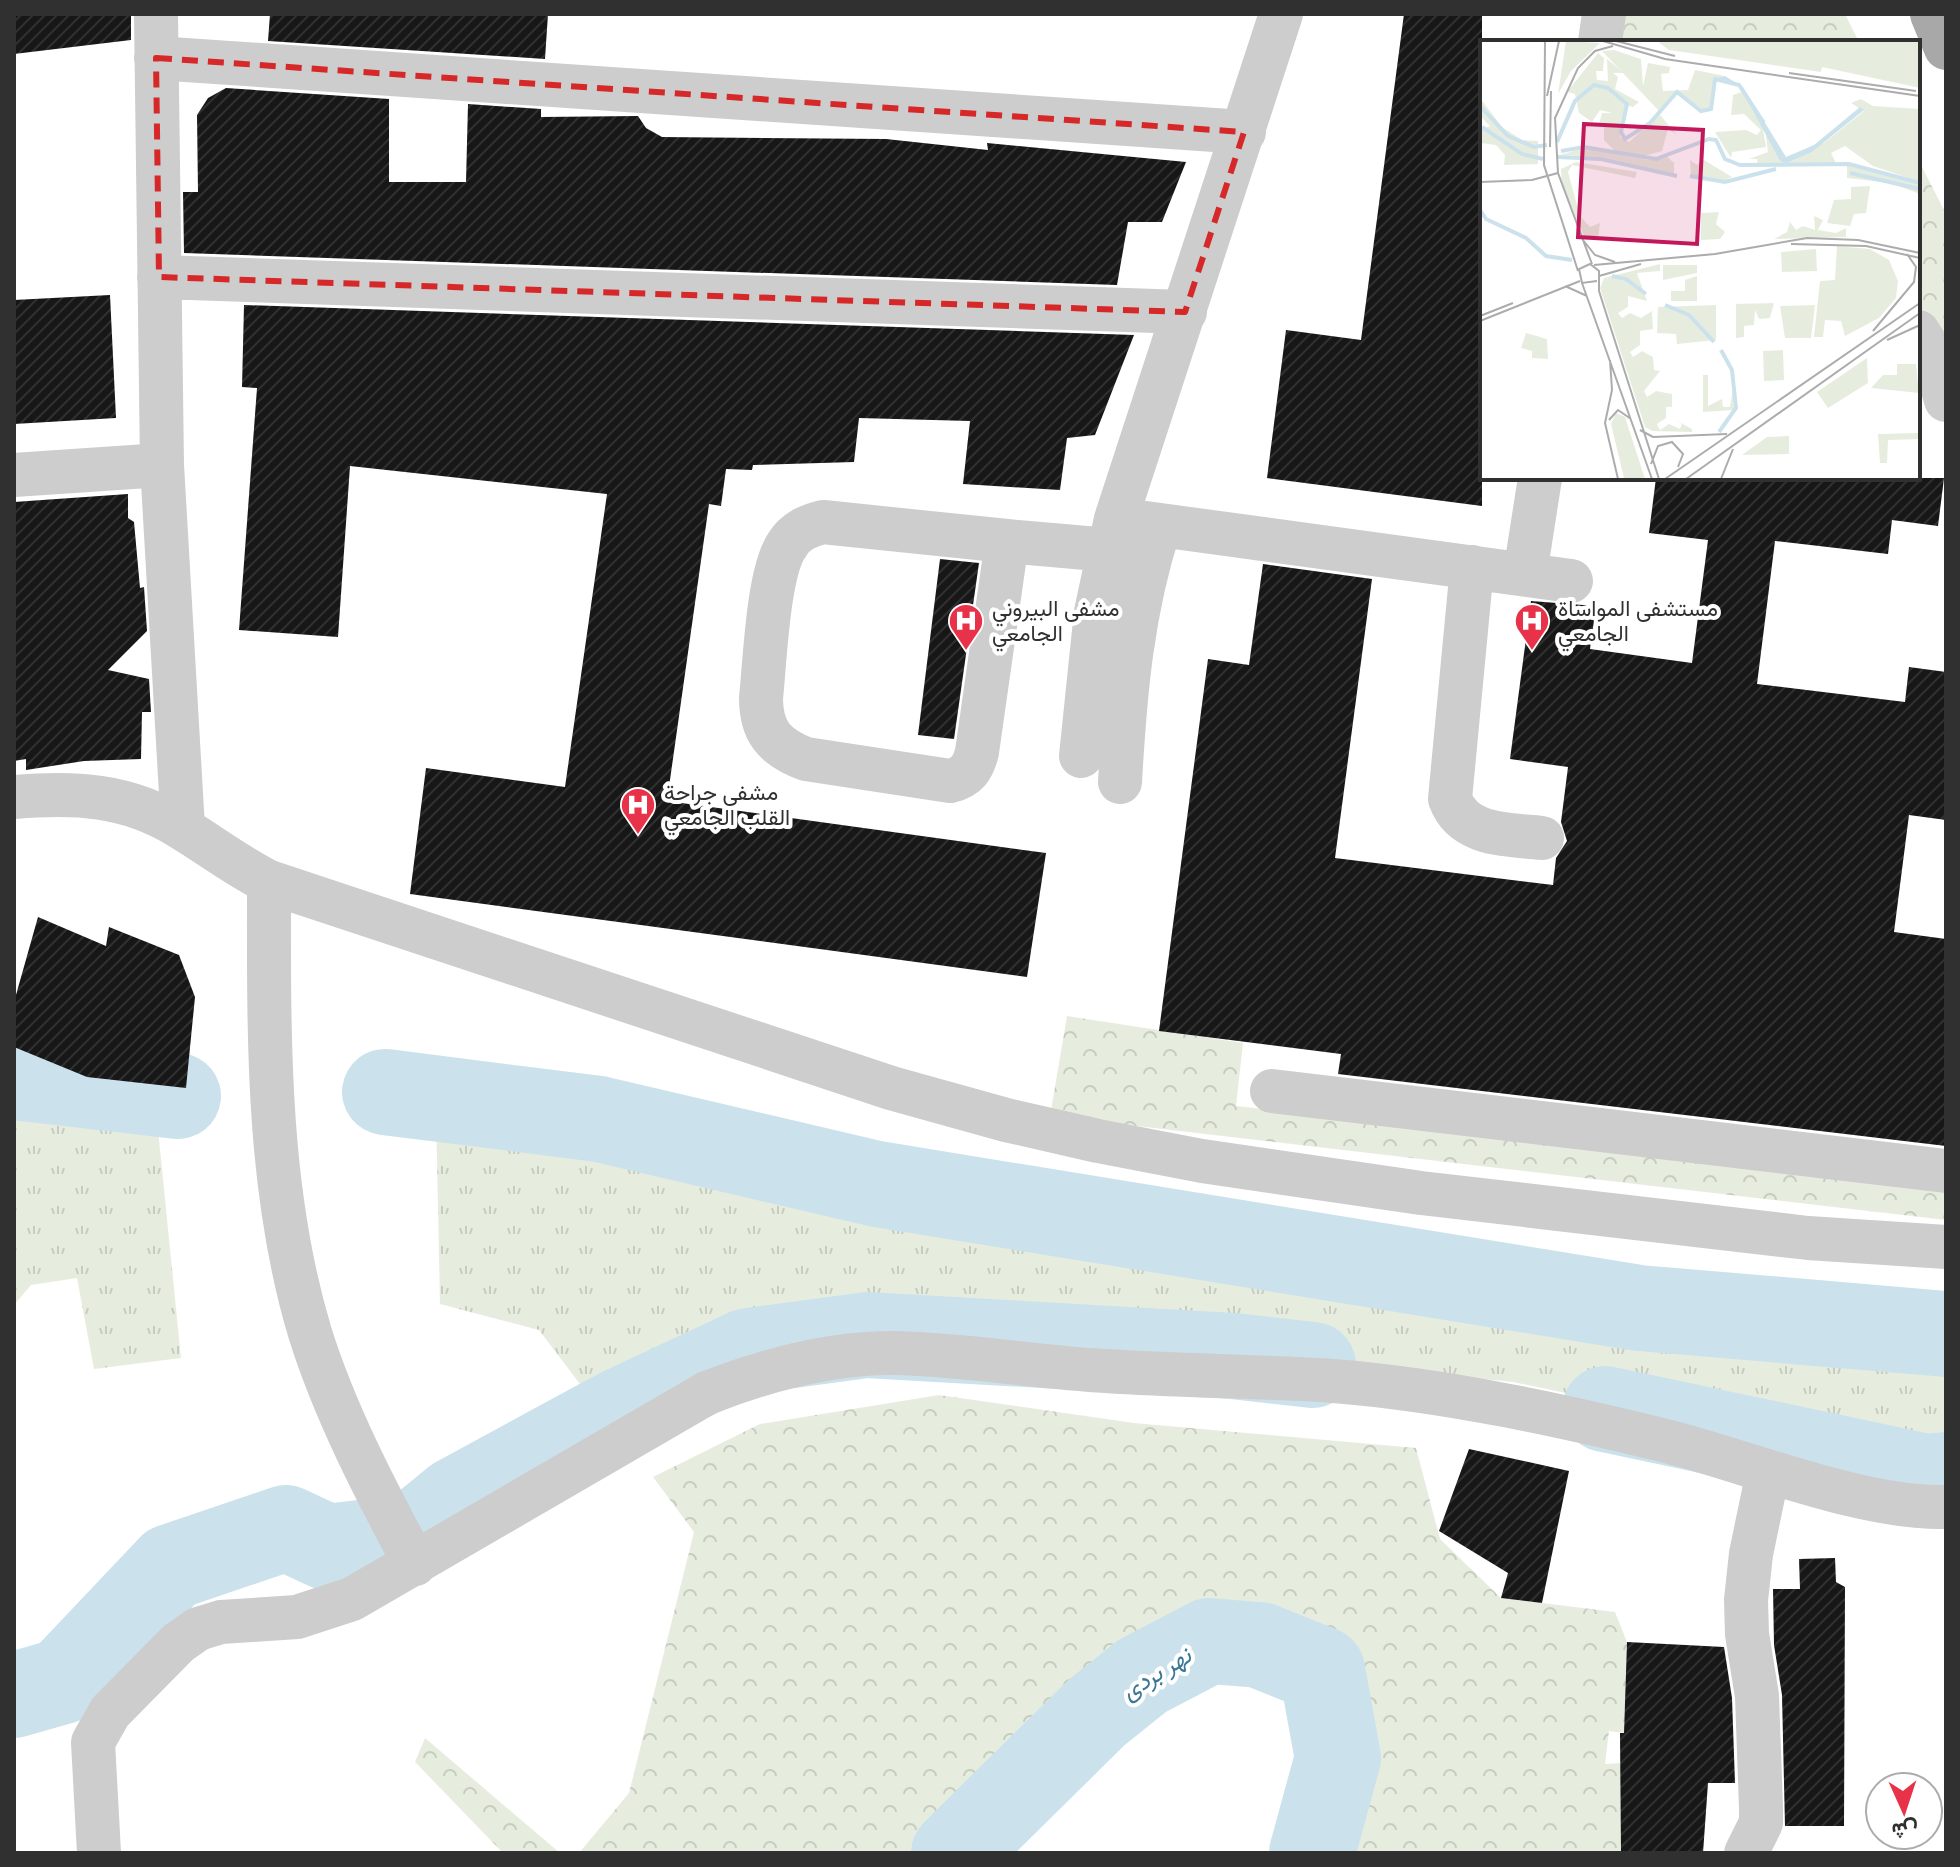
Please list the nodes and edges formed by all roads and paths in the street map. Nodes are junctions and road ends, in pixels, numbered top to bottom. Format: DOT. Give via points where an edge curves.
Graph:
graph roads {
  1 [pos="156,14"];
  2 [pos="1281,14"];
  3 [pos="1604,14"];
  4 [pos="1600,40"];
  5 [pos="156,58"];
  6 [pos="1244,132"];
  7 [pos="159,277"];
  8 [pos="1185,312"];
  9 [pos="1920,335"];
  10 [pos="1946,400"];
  11 [pos="162,465"];
  12 [pos="14,475"];
  13 [pos="1540,480"];
  14 [pos="1160,525"];
  15 [pos="1113,535"];
  16 [pos="1007,541"];
  17 [pos="1472,567"];
  18 [pos="1525,574"];
  19 [pos="1571,581"];
  20 [pos="1081,756"];
  21 [pos="1120,782"];
  22 [pos="14,797"];
  23 [pos="183,828"];
  24 [pos="1542,838"];
  25 [pos="269,882"];
  26 [pos="1272,1091"];
  27 [pos="1946,1171"];
  28 [pos="1946,1247"];
  29 [pos="1768,1472"];
  30 [pos="1946,1507"];
  31 [pos="415,1564"];
  32 [pos="99,1853"];
  33 [pos="1746,1853"];
  1 -- 5 [label="street"];
  2 -- 6 [label="street"];
  3 -- 4 [label="street"];
  5 -- 6 [label="street"];
  5 -- 7 [label="street"];
  6 -- 8 [label="street"];
  7 -- 8 [label="street"];
  7 -- 11 [label="street"];
  8 -- 15 [label="street"];
  9 -- 10 [label="street" via="1933,355"];
  11 -- 12 [label="street"];
  11 -- 23 [label="street"];
  13 -- 18 [label="street"];
  14 -- 15 [label="street"];
  14 -- 17 [label="street"];
  14 -- 21 [label="street" via="1130,645"];
  15 -- 16 [label="street"];
  15 -- 20 [label="street" via="1086,687"];
  16 -- 16 [label="street" via="823,522 796,534 777,569 761,698 761,719 770,738 786,752 806,759 950,781 968,773 977,752"];
  17 -- 18 [label="street"];
  17 -- 24 [label="street" via="1450,799 1472,827"];
  18 -- 19 [label="street"];
  22 -- 23 [label="street" via="95,795 126,801"];
  23 -- 25 [label="street"];
  25 -- 28 [label="street" via="891,1088 1098,1141 1421,1193 1808,1238"];
  25 -- 31 [label="street" via="274,1120 293,1268 334,1399"];
  26 -- 27 [label="street"];
  29 -- 30 [label="street" via="1864,1496"];
  29 -- 31 [label="street" via="1671,1443 1515,1409 1336,1382 1107,1371 941,1356 851,1356 753,1375 707,1393"];
  29 -- 33 [label="street" via="1746,1600 1757,1696 1761,1808 1756,1837"];
  31 -- 32 [label="street" via="325,1610 269,1621 221,1622 178,1643 110,1712 93,1742"];
}
